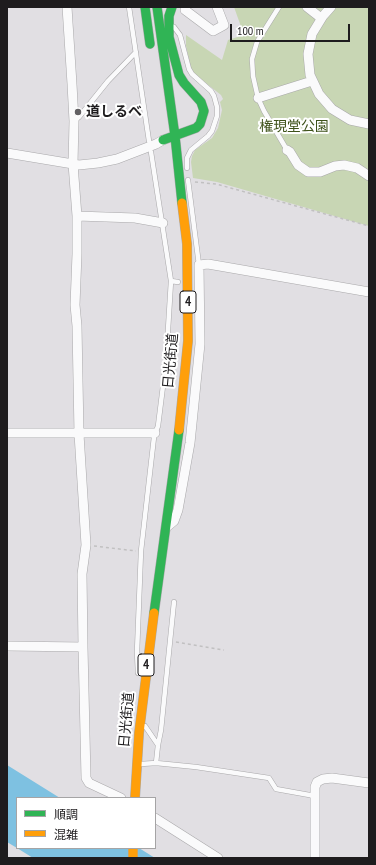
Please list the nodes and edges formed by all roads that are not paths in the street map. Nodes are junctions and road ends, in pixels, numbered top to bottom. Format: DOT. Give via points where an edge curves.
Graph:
graph roads {
  1 [pos="67,7"];
  2 [pos="129,7"];
  3 [pos="145,7"];
  4 [pos="157,7"];
  5 [pos="217,7"];
  6 [pos="279,7"];
  7 [pos="307,7"];
  8 [pos="331,7"];
  9 [pos="172,8"];
  10 [pos="188,8"];
  11 [pos="321,18"];
  12 [pos="169,25"];
  13 [pos="151,50"];
  14 [pos="136,52"];
  15 [pos="312,81"];
  16 [pos="258,98"];
  17 [pos="74,121"];
  18 [pos="369,124"];
  19 [pos="162,128"];
  20 [pos="175,136"];
  21 [pos="163,140"];
  22 [pos="149,141"];
  23 [pos="164,150"];
  24 [pos="287,150"];
  25 [pos="151,152"];
  26 [pos="7,153"];
  27 [pos="73,164"];
  28 [pos="369,176"];
  29 [pos="76,216"];
  30 [pos="163,223"];
  31 [pos="176,251"];
  32 [pos="199,265"];
  33 [pos="175,281"];
  34 [pos="369,292"];
  35 [pos="178,319"];
  36 [pos="176,351"];
  37 [pos="174,374"];
  38 [pos="7,433"];
  39 [pos="155,433"];
  40 [pos="79,434"];
  41 [pos="167,450"];
  42 [pos="162,527"];
  43 [pos="174,602"];
  44 [pos="7,646"];
  45 [pos="83,647"];
  46 [pos="145,676"];
  47 [pos="140,718"];
  48 [pos="158,745"];
  49 [pos="156,763"];
  50 [pos="137,764"];
  51 [pos="369,783"];
  52 [pos="315,796"];
  53 [pos="119,797"];
  54 [pos="135,797"];
  55 [pos="156,819"];
  56 [pos="218,858"];
  57 [pos="315,858"];
  1 -- 17 [label="street"];
  2 -- 14 [label="lane"];
  3 -- 13 [label="main road"];
  4 -- 20 [label="main road, 日光街道 / 4"];
  5 -- 10 [label="street" via="224,25 213,31"];
  6 -- 16 [label="lane" via="257,42 252,59"];
  7 -- 11 [label="street"];
  8 -- 11 [label="street"];
  9 -- 10 [label="street" via="177,12"];
  9 -- 12 [label="main road"];
  11 -- 15 [label="street" via="312,34 309,47"];
  12 -- 20 [label="main road" via="169,37 179,75 201,102 204,110 200,124 196,128"];
  12 -- 32 [label="lane" via="180,35 189,69 211,91 217,107 212,131 194,146 186,163"];
  14 -- 17 [label="lane"];
  14 -- 22 [label="lane"];
  15 -- 16 [label="street"];
  15 -- 18 [label="street" via="332,109 350,120"];
  16 -- 24 [label="lane"];
  17 -- 27 [label="street"];
  19 -- 21 [label="main road"];
  20 -- 21 [label="main road"];
  20 -- 42 [label="main road, 日光街道 / 4" via="187,244 188,341 179,428"];
  21 -- 23 [label="main road"];
  21 -- 27 [label="street" via="118,159"];
  24 -- 28 [label="street" via="298,165 308,172 320,172 344,164 357,168"];
  25 -- 30 [label="lane"];
  26 -- 27 [label="street"];
  27 -- 29 [label="street"];
  29 -- 30 [label="street" via="135,218"];
  29 -- 40 [label="street" via="74,305 77,326"];
  30 -- 33 [label="lane"];
  31 -- 33 [label="main road, 日光街道 / 4"];
  32 -- 34 [label="street" via="208,264"];
  32 -- 42 [label="street" via="200,344 190,443 178,510 171,525"];
  33 -- 35 [label="main road, 日光街道 / 4"];
  33 -- 39 [label="lane" via="158,426"];
  36 -- 37 [label="main road, 日光街道"];
  38 -- 40 [label="street"];
  39 -- 40 [label="street"];
  39 -- 46 [label="lane" via="141,551 137,667 139,675"];
  40 -- 45 [label="street" via="86,545 82,574"];
  41 -- 42 [label="main road, 日光街道 / 4"];
  42 -- 46 [label="main road, 日光街道 / 4"];
  43 -- 48 [label="lane"];
  44 -- 45 [label="street"];
  45 -- 53 [label="street" via="86,778 89,783"];
  46 -- 47 [label="main road, 日光街道 / 4"];
  47 -- 48 [label="lane"];
  47 -- 50 [label="main road, 日光街道 / 4"];
  48 -- 49 [label="lane"];
  49 -- 50 [label="lane"];
  49 -- 52 [label="lane" via="269,778 276,788"];
  50 -- 54 [label="main road, 日光街道 / 4"];
  51 -- 52 [label="street" via="323,779 314,787"];
  52 -- 57 [label="street"];
  55 -- 56 [label="street"];
}
